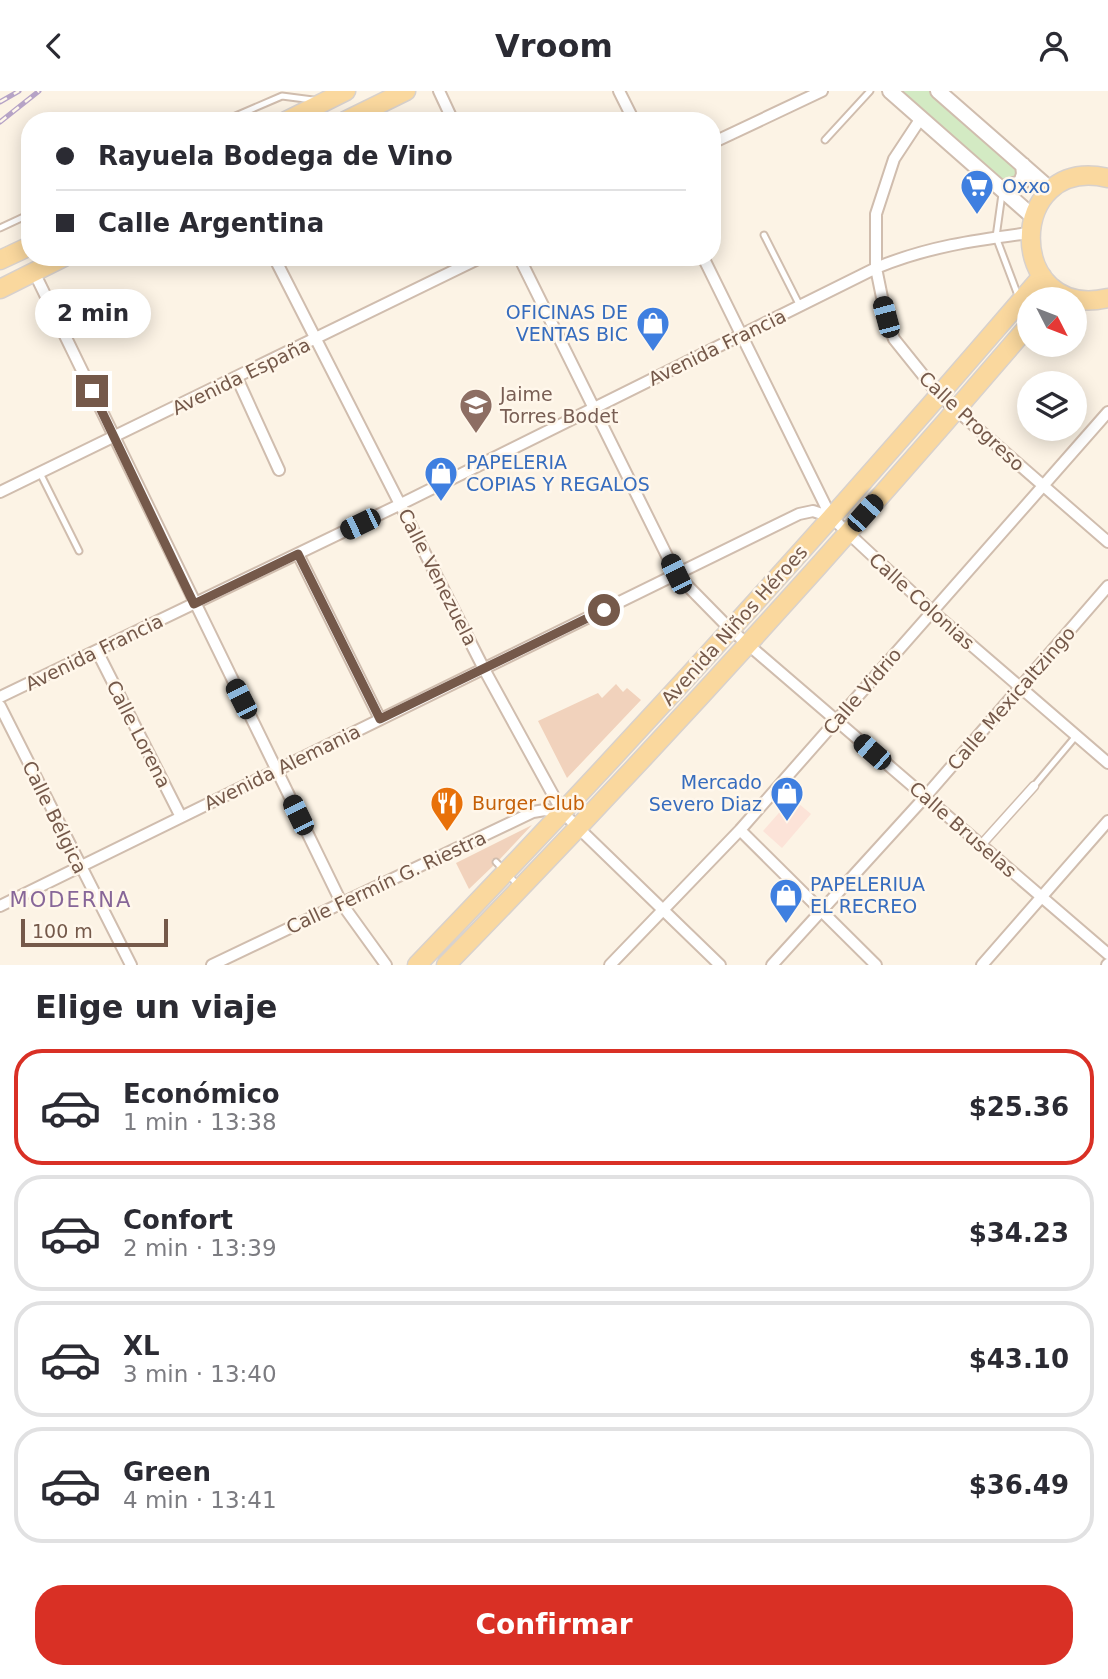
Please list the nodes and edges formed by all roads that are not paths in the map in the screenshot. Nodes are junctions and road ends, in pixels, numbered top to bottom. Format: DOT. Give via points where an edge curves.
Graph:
graph roads {
  1 [pos="346,91"];
  2 [pos="407,91"];
  3 [pos="439,91"];
  4 [pos="619,91"];
  5 [pos="822,91"];
  6 [pos="870,91"];
  7 [pos="890,91"];
  8 [pos="938,91"];
  9 [pos="324,102"];
  10 [pos="245,112"];
  11 [pos="304,112"];
  12 [pos="364,112"];
  13 [pos="449,112"];
  14 [pos="630,112"];
  15 [pos="921,118"];
  16 [pos="721,139"];
  17 [pos="825,140"];
  18 [pos="1023,165"];
  19 [pos="1107,173"];
  20 [pos="1003,188"];
  21 [pos="1051,190"];
  22 [pos="21,218"];
  23 [pos="1030,224"];
  24 [pos="0,228"];
  25 [pos="764,235"];
  26 [pos="996,237"];
  27 [pos="21,250"];
  28 [pos="0,261"];
  29 [pos="46,266"];
  30 [pos="279,266"];
  31 [pos="464,266"];
  32 [pos="524,266"];
  33 [pos="708,266"];
  34 [pos="876,268"];
  35 [pos="34,272"];
  36 [pos="1041,276"];
  37 [pos="1032,287"];
  38 [pos="1049,287"];
  39 [pos="0,289"];
  40 [pos="1017,291"];
  41 [pos="1108,297"];
  42 [pos="1087,300"];
  43 [pos="800,306"];
  44 [pos="1017,306"];
  45 [pos="742,335"];
  46 [pos="1017,339"];
  47 [pos="317,340"];
  48 [pos="237,378"];
  49 [pos="939,395"];
  50 [pos="595,408"];
  51 [pos="956,411"];
  52 [pos="1105,420"];
  53 [pos="114,437"];
  54 [pos="279,470"];
  55 [pos="40,473"];
  56 [pos="1043,486"];
  57 [pos="0,492"];
  58 [pos="401,504"];
  59 [pos="831,517"];
  60 [pos="846,533"];
  61 [pos="1108,542"];
  62 [pos="79,551"];
  63 [pos="298,554"];
  64 [pos="676,574"];
  65 [pos="1108,586"];
  66 [pos="194,604"];
  67 [pos="933,612"];
  68 [pos="730,629"];
  69 [pos="748,644"];
  70 [pos="97,650"];
  71 [pos="484,669"];
  72 [pos="1019,688"];
  73 [pos="0,697"];
  74 [pos="0,706"];
  75 [pos="380,719"];
  76 [pos="836,721"];
  77 [pos="1076,736"];
  78 [pos="1108,763"];
  79 [pos="276,770"];
  80 [pos="1034,786"];
  81 [pos="925,797"];
  82 [pos="563,813"];
  83 [pos="181,817"];
  84 [pos="1108,821"];
  85 [pos="579,829"];
  86 [pos="740,830"];
  87 [pos="488,834"];
  88 [pos="981,845"];
  89 [pos="490,846"];
  90 [pos="80,867"];
  91 [pos="501,867"];
  92 [pos="521,888"];
  93 [pos="1042,897"];
  94 [pos="342,904"];
  95 [pos="0,906"];
  96 [pos="663,910"];
  97 [pos="822,911"];
  98 [pos="1108,954"];
  99 [pos="131,965"];
  100 [pos="212,965"];
  101 [pos="386,965"];
  102 [pos="417,965"];
  103 [pos="446,965"];
  104 [pos="610,965"];
  105 [pos="720,965"];
  106 [pos="772,965"];
  107 [pos="876,965"];
  108 [pos="982,965"];
  1 -- 9 [label="main road"];
  2 -- 12 [label="main road"];
  3 -- 13 [label="street"];
  4 -- 14 [label="street"];
  5 -- 16 [label="street"];
  6 -- 17 [label="lane"];
  7 -- 15 [label="street"];
  8 -- 18 [label="street"];
  9 -- 10 [label="lane" via="282,96"];
  9 -- 11 [label="main road"];
  15 -- 20 [label="street"];
  15 -- 34 [label="street, Calle Progreso" via="883,185 876,214"];
  18 -- 20 [label="street" via="1021,183"];
  18 -- 21 [label="street"];
  19 -- 21 [label="main road" via="1079,177"];
  20 -- 23 [label="street"];
  20 -- 26 [label="lane"];
  21 -- 23 [label="main road"];
  22 -- 24 [label="lane"];
  23 -- 26 [label="street, Avenida Francia"];
  23 -- 36 [label="main road" via="1032,255"];
  25 -- 43 [label="lane"];
  26 -- 34 [label="street, Avenida Francia" via="936,247"];
  26 -- 40 [label="lane"];
  27 -- 28 [label="main road"];
  29 -- 35 [label="main road"];
  30 -- 47 [label="street, Calle Venezuela"];
  31 -- 47 [label="street, Avenida España"];
  32 -- 50 [label="street, Calle Bruselas"];
  33 -- 45 [label="street, Calle Colonias"];
  34 -- 43 [label="street, Avenida Francia"];
  34 -- 49 [label="street, Calle Progreso" via="894,339"];
  35 -- 39 [label="main road"];
  35 -- 53 [label="street"];
  36 -- 37 [label="main road, Avenida Niños Héroes"];
  36 -- 38 [label="main road"];
  41 -- 42 [label="main road"];
  43 -- 45 [label="street, Avenida Francia"];
  44 -- 49 [label="main road, Avenida Niños Héroes"];
  45 -- 50 [label="street, Avenida Francia"];
  45 -- 59 [label="street, Calle Colonias"];
  46 -- 51 [label="main road, Avenida Niños Héroes"];
  47 -- 48 [label="street, Avenida España"];
  47 -- 58 [label="street, Calle Venezuela"];
  48 -- 53 [label="street, Avenida España"];
  48 -- 54 [label="street"];
  49 -- 51 [label="street, Calle Progreso"];
  49 -- 59 [label="main road, Avenida Niños Héroes"];
  50 -- 58 [label="street, Avenida Francia"];
  50 -- 64 [label="street, Calle Bruselas"];
  51 -- 56 [label="street, Calle Progreso"];
  51 -- 60 [label="main road, Avenida Niños Héroes"];
  52 -- 56 [label="street, Calle Vidrio"];
  53 -- 55 [label="street, Avenida España"];
  53 -- 66 [label="street"];
  55 -- 57 [label="street, Avenida España"];
  55 -- 62 [label="lane"];
  56 -- 61 [label="street, Calle Progreso"];
  56 -- 67 [label="street, Calle Vidrio"];
  58 -- 63 [label="street, Avenida Francia"];
  58 -- 71 [label="street, Calle Venezuela"];
  59 -- 60 [label="street, Calle Colonias"];
  59 -- 64 [label="street, Avenida Alemania" via="813,511 799,514"];
  59 -- 68 [label="main road, Avenida Niños Héroes"];
  60 -- 67 [label="street, Calle Colonias"];
  60 -- 69 [label="main road, Avenida Niños Héroes"];
  63 -- 66 [label="street, Avenida Francia"];
  63 -- 75 [label="street"];
  64 -- 68 [label="street, Calle Bruselas"];
  64 -- 71 [label="street, Avenida Alemania"];
  65 -- 72 [label="street, Calle Mexicaltzingo"];
  66 -- 70 [label="street, Avenida Francia"];
  66 -- 79 [label="street"];
  67 -- 72 [label="street, Calle Colonias"];
  67 -- 76 [label="street, Calle Vidrio"];
  68 -- 69 [label="street, Calle Bruselas"];
  68 -- 82 [label="main road, Avenida Niños Héroes"];
  69 -- 76 [label="street, Calle Bruselas"];
  69 -- 85 [label="main road, Avenida Niños Héroes"];
  70 -- 73 [label="street, Avenida Francia"];
  70 -- 83 [label="street, Calle Lorena"];
  71 -- 75 [label="street, Avenida Alemania"];
  71 -- 82 [label="street, Calle Venezuela"];
  72 -- 77 [label="street, Calle Colonias"];
  72 -- 81 [label="street, Calle Mexicaltzingo"];
  74 -- 90 [label="street, Calle Bélgica"];
  75 -- 79 [label="street, Avenida Alemania"];
  76 -- 81 [label="street, Calle Bruselas"];
  76 -- 86 [label="street, Calle Vidrio"];
  77 -- 78 [label="street, Calle Colonias"];
  77 -- 80 [label="lane"];
  79 -- 83 [label="street, Avenida Alemania"];
  79 -- 94 [label="street"];
  80 -- 88 [label="street"];
  81 -- 88 [label="street, Calle Bruselas"];
  81 -- 97 [label="street, Calle Mexicaltzingo"];
  82 -- 85 [label="street, Calle Venezuela"];
  82 -- 87 [label="street, Calle Fermín G. Riestra" via="533,813"];
  82 -- 91 [label="main road, Avenida Niños Héroes"];
  83 -- 90 [label="street, Avenida Alemania"];
  84 -- 93 [label="street"];
  85 -- 92 [label="main road, Avenida Niños Héroes"];
  85 -- 96 [label="street, Calle Venezuela"];
  86 -- 96 [label="street, Calle Vidrio"];
  86 -- 97 [label="street"];
  87 -- 89 [label="lane"];
  87 -- 94 [label="street, Calle Fermín G. Riestra"];
  88 -- 93 [label="street, Calle Bruselas"];
  90 -- 95 [label="street, Avenida Alemania"];
  90 -- 99 [label="street, Calle Bélgica"];
  91 -- 92 [label="lane"];
  91 -- 102 [label="main road, Avenida Niños Héroes"];
  92 -- 103 [label="main road, Avenida Niños Héroes"];
  93 -- 98 [label="street, Calle Bruselas"];
  93 -- 108 [label="street"];
  94 -- 100 [label="street, Calle Fermín G. Riestra"];
  94 -- 101 [label="street"];
  96 -- 104 [label="street, Calle Vidrio"];
  96 -- 105 [label="street, Calle Venezuela"];
  97 -- 106 [label="street, Calle Mexicaltzingo"];
  97 -- 107 [label="street"];
}
